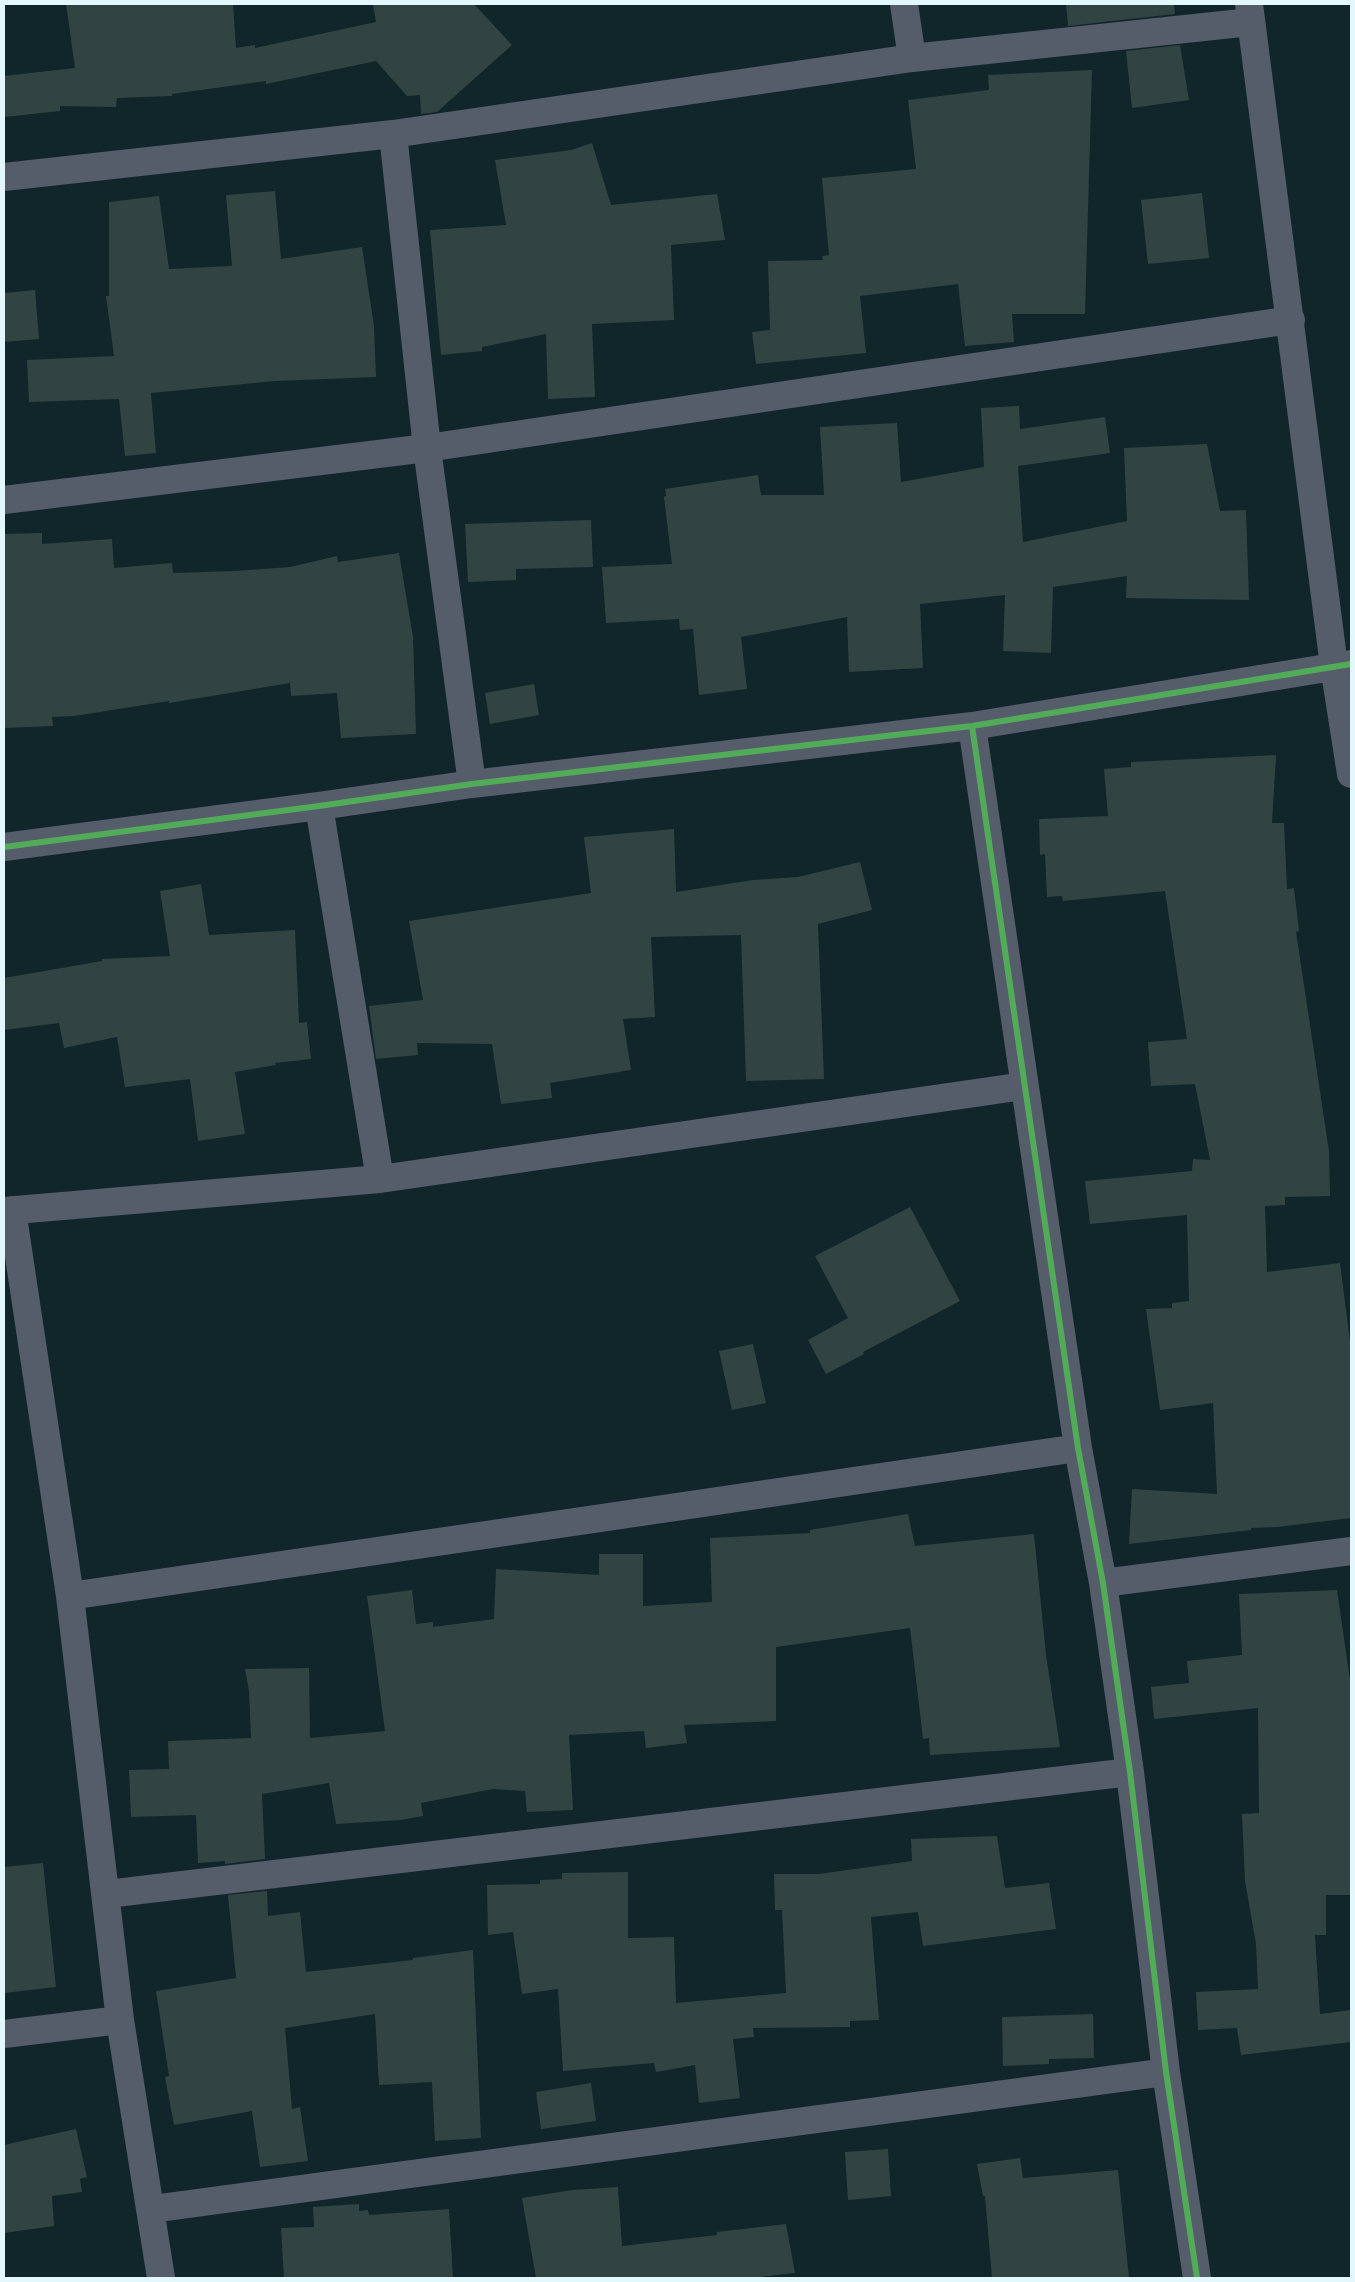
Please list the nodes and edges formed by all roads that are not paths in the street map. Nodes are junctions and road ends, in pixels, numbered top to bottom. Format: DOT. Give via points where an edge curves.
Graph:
graph roads {
  1 [pos="904,4"];
  2 [pos="1250,13"];
  3 [pos="912,58"];
  4 [pos="393,134"];
  5 [pos="4,177"];
  6 [pos="1291,320"];
  7 [pos="426,448"];
  8 [pos="4,500"];
  9 [pos="1343,665"];
  10 [pos="972,726"];
  11 [pos="1351,774"];
  12 [pos="472,784"];
  13 [pos="319,806"];
  14 [pos="4,847"];
  15 [pos="1024,1086"];
  16 [pos="380,1179"];
  17 [pos="8,1211"];
  18 [pos="1078,1448"];
  19 [pos="1351,1550"];
  20 [pos="1103,1583"];
  21 [pos="70,1596"];
  22 [pos="1130,1772"];
  23 [pos="107,1894"];
  24 [pos="120,2020"];
  25 [pos="4,2034"];
  26 [pos="1166,2072"];
  27 [pos="152,2210"];
  28 [pos="162,2278"];
  29 [pos="1197,2278"];
  1 -- 3 [label="street"];
  2 -- 3 [label="street"];
  2 -- 6 [label="street"];
  3 -- 4 [label="street"];
  4 -- 5 [label="street"];
  4 -- 7 [label="street"];
  6 -- 7 [label="street"];
  6 -- 9 [label="street"];
  7 -- 8 [label="street"];
  7 -- 12 [label="street"];
  9 -- 10 [label="street"];
  9 -- 11 [label="street"];
  10 -- 12 [label="street"];
  10 -- 15 [label="street"];
  12 -- 13 [label="street"];
  13 -- 14 [label="street"];
  13 -- 16 [label="street"];
  15 -- 16 [label="street"];
  15 -- 18 [label="street"];
  16 -- 17 [label="street"];
  17 -- 21 [label="street"];
  18 -- 20 [label="street"];
  18 -- 21 [label="street"];
  19 -- 20 [label="street"];
  20 -- 22 [label="street"];
  21 -- 23 [label="street"];
  22 -- 23 [label="street"];
  22 -- 26 [label="street"];
  23 -- 24 [label="street"];
  24 -- 25 [label="street"];
  24 -- 27 [label="street"];
  26 -- 27 [label="street"];
  26 -- 29 [label="street"];
  27 -- 28 [label="street"];
}
